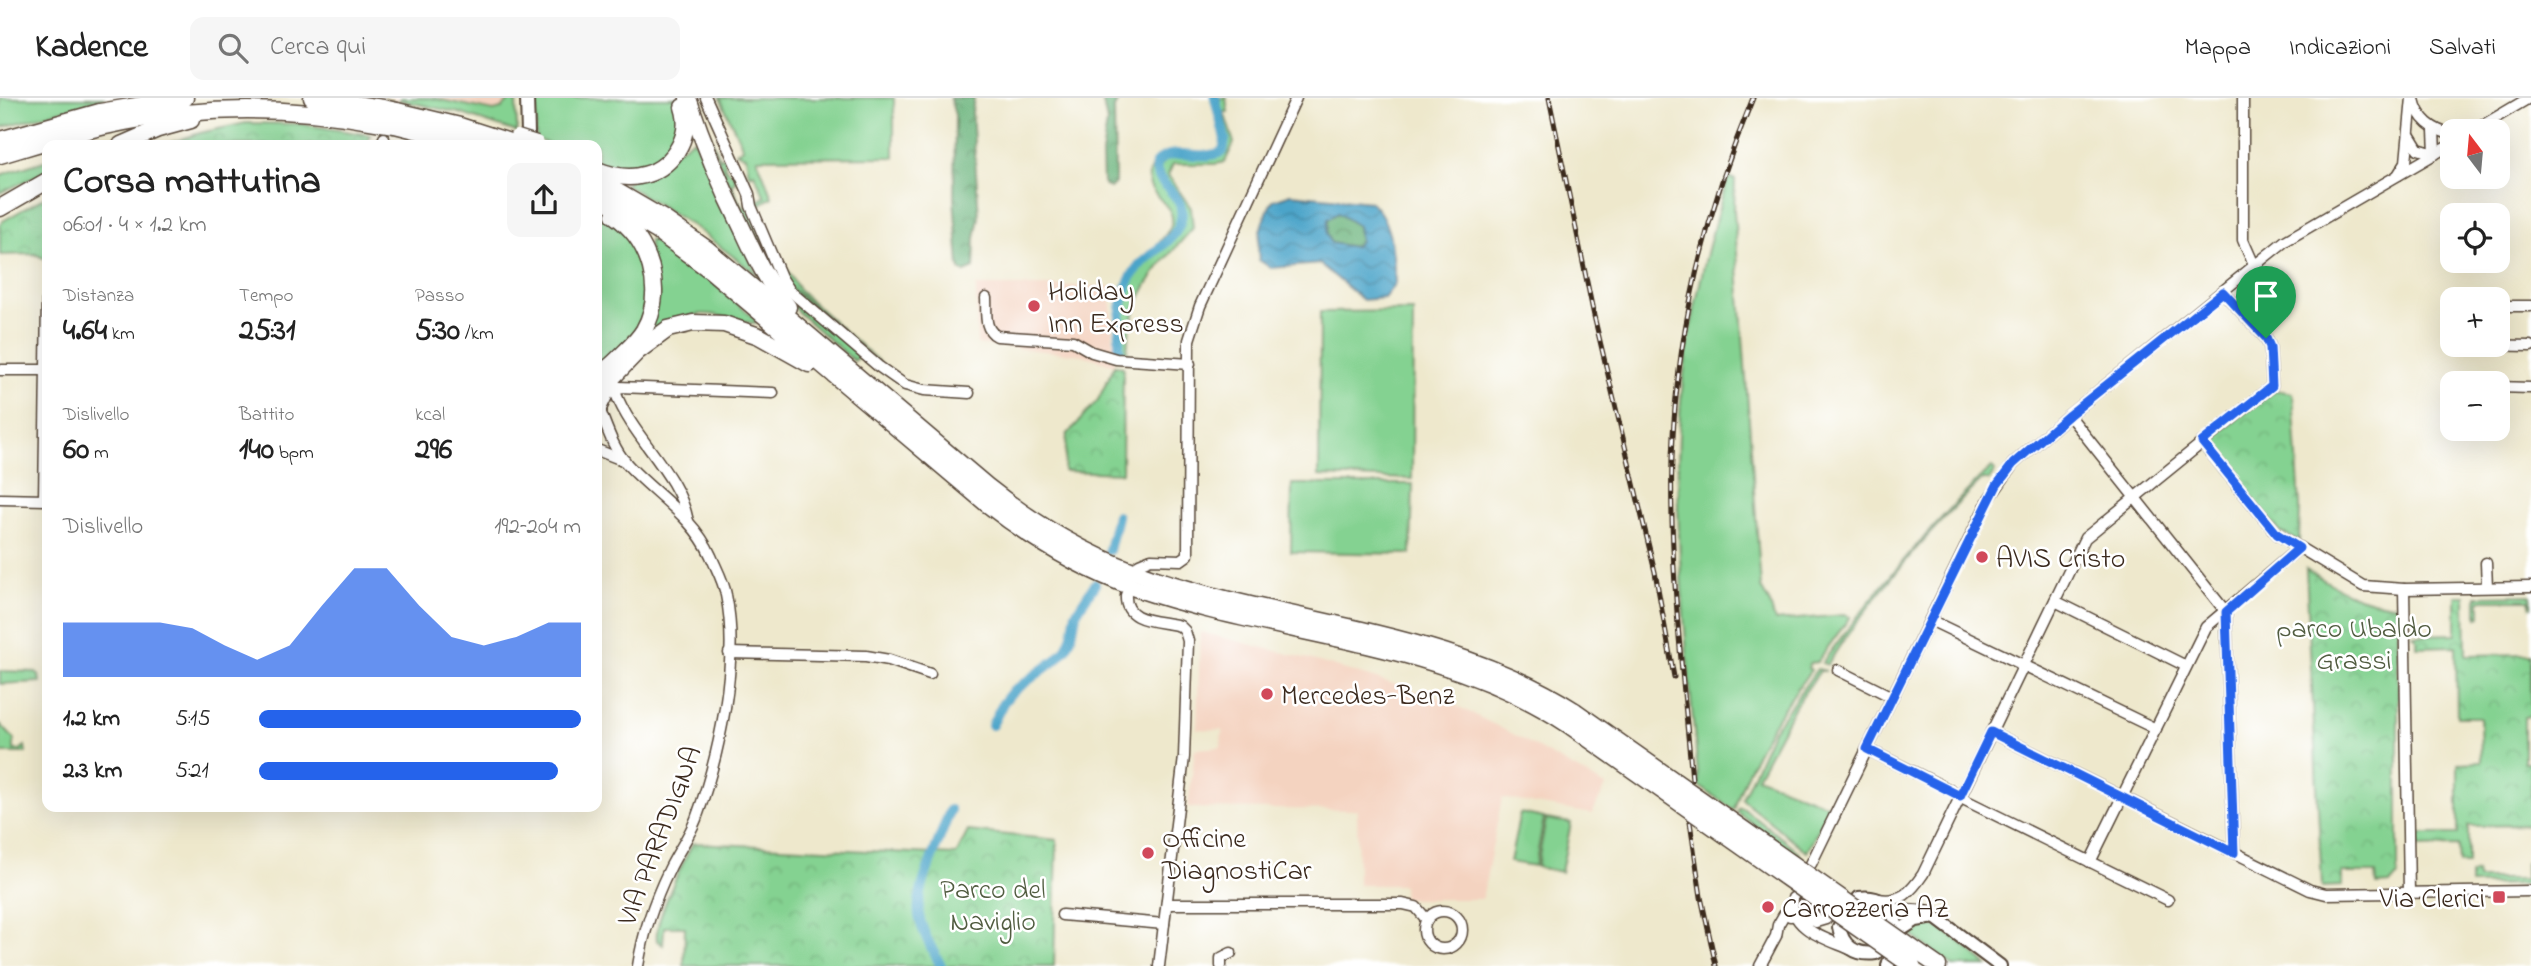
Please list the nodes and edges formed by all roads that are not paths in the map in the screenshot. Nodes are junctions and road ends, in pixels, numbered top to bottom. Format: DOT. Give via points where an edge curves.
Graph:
graph roads {
  1 [pos="119,98"];
  2 [pos="185,98"];
  3 [pos="312,98"];
  4 [pos="356,98"];
  5 [pos="527,98"];
  6 [pos="680,98"];
  7 [pos="688,98"];
  8 [pos="706,98"];
  9 [pos="1296,98"];
  10 [pos="2243,98"];
  11 [pos="2413,98"];
  12 [pos="2529,98"];
  13 [pos="265,110"];
  14 [pos="2493,119"];
  15 [pos="387,121"];
  16 [pos="2434,130"];
  17 [pos="2440,131"];
  18 [pos="2410,136"];
  19 [pos="133,140"];
  20 [pos="457,140"];
  21 [pos="516,140"];
  22 [pos="526,140"];
  23 [pos="5,145"];
  24 [pos="2440,152"];
  25 [pos="2435,155"];
  26 [pos="602,171"];
  27 [pos="2397,177"];
  28 [pos="602,183"];
  29 [pos="42,184"];
  30 [pos="602,199"];
  31 [pos="0,208"];
  32 [pos="602,208"];
  33 [pos="2254,265"];
  34 [pos="2223,292"];
  35 [pos="986,298"];
  36 [pos="2510,306"];
  37 [pos="2531,306"];
  38 [pos="2510,346"];
  39 [pos="2531,346"];
  40 [pos="1190,364"];
  41 [pos="0,370"];
  42 [pos="42,370"];
  43 [pos="602,372"];
  44 [pos="857,375"];
  45 [pos="2510,387"];
  46 [pos="2531,387"];
  47 [pos="774,393"];
  48 [pos="969,393"];
  49 [pos="602,399"];
  50 [pos="602,414"];
  51 [pos="2069,415"];
  52 [pos="897,428"];
  53 [pos="2202,442"];
  54 [pos="602,452"];
  55 [pos="625,461"];
  56 [pos="2134,497"];
  57 [pos="0,499"];
  58 [pos="42,499"];
  59 [pos="688,522"];
  60 [pos="2299,548"];
  61 [pos="2486,563"];
  62 [pos="1139,564"];
  63 [pos="2487,587"];
  64 [pos="2531,587"];
  65 [pos="2404,589"];
  66 [pos="1126,595"];
  67 [pos="2055,601"];
  68 [pos="2226,612"];
  69 [pos="1930,620"];
  70 [pos="729,653"];
  71 [pos="2023,666"];
  72 [pos="2186,666"];
  73 [pos="1838,670"];
  74 [pos="930,674"];
  75 [pos="1892,697"];
  76 [pos="1571,717"];
  77 [pos="2156,729"];
  78 [pos="1991,732"];
  79 [pos="1867,749"];
  80 [pos="1960,796"];
  81 [pos="2123,796"];
  82 [pos="2234,853"];
  83 [pos="2090,862"];
  84 [pos="1811,864"];
  85 [pos="2531,891"];
  86 [pos="2409,893"];
  87 [pos="1859,898"];
  88 [pos="2168,900"];
  89 [pos="1804,902"];
  90 [pos="1881,902"];
  91 [pos="1167,904"];
  92 [pos="1794,914"];
  93 [pos="1062,915"];
  94 [pos="1936,917"];
  95 [pos="1427,920"];
  96 [pos="1779,923"];
  97 [pos="1164,924"];
  98 [pos="1839,927"];
  99 [pos="1808,928"];
  100 [pos="1776,936"];
  101 [pos="1852,950"];
  102 [pos="1231,953"];
  103 [pos="1874,959"];
  104 [pos="1925,963"];
  105 [pos="638,966"];
  106 [pos="1159,966"];
  107 [pos="1221,966"];
  108 [pos="1760,966"];
  109 [pos="2000,966"];
  1 -- 23 [label="highway" via="37,122"];
  2 -- 23 [label="highway" via="100,112"];
  3 -- 15 [label="highway"];
  4 -- 15 [label="highway"];
  5 -- 22 [label="street"];
  6 -- 26 [label="highway" via="686,132 664,164 632,177"];
  7 -- 44 [label="highway" via="719,180 770,284"];
  8 -- 48 [label="street" via="790,291 897,381 917,389"];
  9 -- 40 [label="street" via="1200,306 1189,340"];
  10 -- 33 [label="street" via="2243,240"];
  11 -- 16 [label="street"];
  11 -- 18 [label="street"];
  12 -- 14 [label="street"];
  13 -- 15 [label="highway"];
  13 -- 19 [label="highway" via="187,121"];
  13 -- 23 [label="highway" via="188,112"];
  15 -- 20 [label="highway"];
  15 -- 21 [label="highway"];
  16 -- 17 [label="street"];
  16 -- 25 [label="street"];
  18 -- 25 [label="street" via="2418,149"];
  18 -- 27 [label="street" via="2406,162"];
  24 -- 25 [label="street"];
  25 -- 27 [label="street"];
  27 -- 33 [label="street" via="2285,241"];
  28 -- 44 [label="highway" via="707,249"];
  29 -- 31 [label="highway"];
  30 -- 52 [label="highway" via="710,270"];
  32 -- 43 [label="highway" via="638,239 650,265 653,290 641,335"];
  33 -- 34 [label="street"];
  34 -- 51 [label="street"];
  34 -- 53 [label="street" via="2266,338 2272,386"];
  35 -- 40 [label="street" via="988,328 997,335 1073,341 1116,359"];
  36 -- 37 [label="street"];
  38 -- 39 [label="street"];
  40 -- 62 [label="street" via="1189,552 1181,560 1154,558"];
  41 -- 42 [label="street"];
  44 -- 76 [label="highway" via="1005,500 1098,556 1179,586 1461,657 1521,681"];
  45 -- 46 [label="street"];
  47 -- 59 [label="street, VIA PARADIGNA" via="619,387 616,394 623,414 674,484"];
  49 -- 52 [label="highway" via="612,377 668,329 693,323 724,324 759,335 803,359"];
  50 -- 55 [label="street, VIA PARADIGNA"];
  51 -- 56 [label="street"];
  51 -- 69 [label="street" via="2013,464 1997,485"];
  52 -- 76 [label="highway" via="1013,523 1106,576 1177,601 1446,667"];
  53 -- 56 [label="street"];
  53 -- 60 [label="street" via="2277,534"];
  54 -- 55 [label="street, VIA PARADIGNA"];
  55 -- 59 [label="street, VIA PARADIGNA"];
  56 -- 67 [label="street" via="2085,538"];
  56 -- 68 [label="street"];
  57 -- 58 [label="street"];
  59 -- 70 [label="street, VIA PARADIGNA" via="709,553 726,593"];
  60 -- 65 [label="street" via="2363,586"];
  60 -- 68 [label="street"];
  61 -- 63 [label="street"];
  63 -- 64 [label="street"];
  63 -- 65 [label="street"];
  65 -- 86 [label="street"];
  66 -- 91 [label="street" via="1133,615 1180,626 1188,638 1184,757"];
  67 -- 71 [label="street"];
  67 -- 72 [label="street"];
  68 -- 72 [label="street" via="2206,627"];
  68 -- 82 [label="street"];
  69 -- 71 [label="street"];
  69 -- 75 [label="street"];
  70 -- 74 [label="street" via="866,656"];
  70 -- 105 [label="street, VIA PARADIGNA" via="717,756 695,821 662,886"];
  71 -- 77 [label="street"];
  71 -- 78 [label="street"];
  72 -- 77 [label="street"];
  73 -- 75 [label="street"];
  75 -- 79 [label="street"];
  76 -- 104 [label="highway, bridge"];
  77 -- 81 [label="street"];
  78 -- 80 [label="street"];
  78 -- 81 [label="street"];
  79 -- 80 [label="street"];
  79 -- 84 [label="street"];
  80 -- 83 [label="street"];
  80 -- 90 [label="street" via="1918,882 1909,894"];
  81 -- 82 [label="street"];
  81 -- 83 [label="street"];
  82 -- 86 [label="street" via="2326,894"];
  83 -- 88 [label="street"];
  85 -- 86 [label="street"];
  87 -- 90 [label="street"];
  89 -- 92 [label="street" via="1811,914 1826,919 1816,922"];
  90 -- 94 [label="street"];
  90 -- 94 [label="street" via="1894,914 1899,927"];
  91 -- 95 [label="street" via="1403,904 1416,907"];
  91 -- 97 [label="street"];
  92 -- 96 [label="street"];
  92 -- 96 [label="street" via="1793,897"];
  92 -- 99 [label="street"];
  93 -- 97 [label="street"];
  94 -- 109 [label="street"];
  96 -- 100 [label="street"];
  97 -- 106 [label="street"];
  98 -- 101 [label="street"];
  99 -- 100 [label="street" via="1791,926"];
  99 -- 101 [label="street"];
  100 -- 108 [label="street"];
  101 -- 103 [label="street"];
  102 -- 107 [label="street" via="1221,958"];
}
